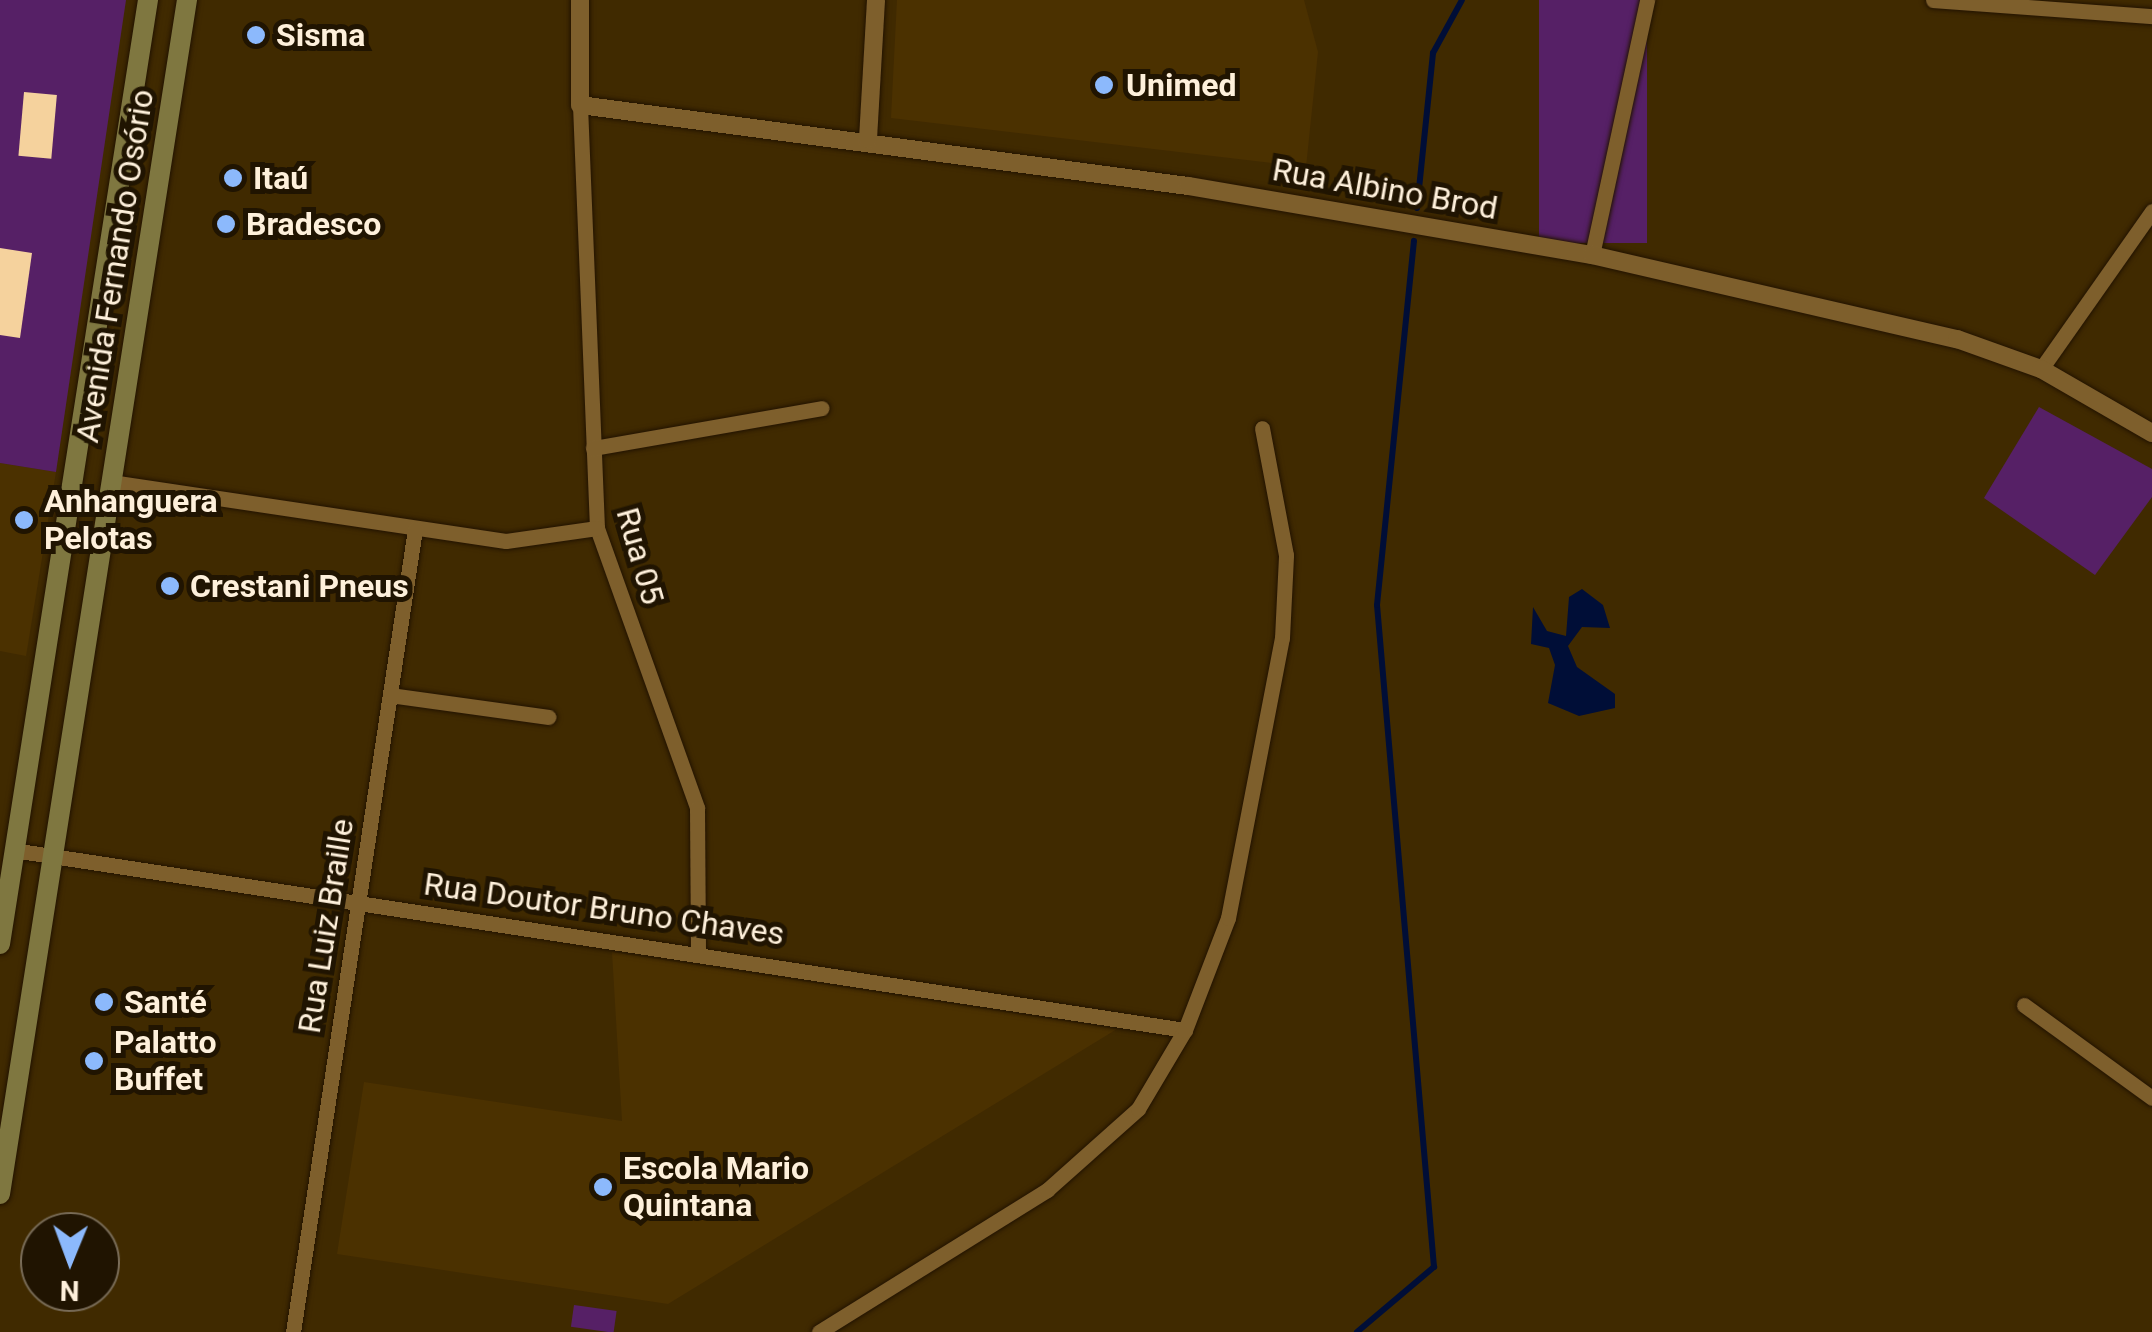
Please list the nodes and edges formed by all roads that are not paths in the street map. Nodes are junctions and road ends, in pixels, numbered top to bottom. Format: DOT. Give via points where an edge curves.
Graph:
graph roads {
  1 [pos="148,0"];
  2 [pos="187,0"];
  3 [pos="580,0"];
  4 [pos="876,0"];
  5 [pos="1647,0"];
  6 [pos="1934,0"];
  7 [pos="2152,16"];
  8 [pos="580,105"];
  9 [pos="868,138"];
  10 [pos="2152,211"];
  11 [pos="1592,255"];
  12 [pos="2042,369"];
  13 [pos="822,408"];
  14 [pos="1262,428"];
  15 [pos="2152,433"];
  16 [pos="593,448"];
  17 [pos="111,482"];
  18 [pos="414,528"];
  19 [pos="596,528"];
  20 [pos="390,695"];
  21 [pos="548,717"];
  22 [pos="13,850"];
  23 [pos="56,854"];
  24 [pos="359,901"];
  25 [pos="0,944"];
  26 [pos="698,952"];
  27 [pos="2024,1005"];
  28 [pos="1185,1030"];
  29 [pos="2152,1098"];
  30 [pos="0,1194"];
  31 [pos="293,1332"];
  32 [pos="819,1332"];
  1 -- 22 [label="main road, Avenida Fernando Osório"];
  2 -- 17 [label="main road, Avenida Fernando Osório"];
  3 -- 8 [label="street"];
  4 -- 9 [label="street"];
  5 -- 11 [label="street"];
  6 -- 7 [label="street"];
  8 -- 9 [label="street, Rua Albino Brod"];
  8 -- 16 [label="street, Rua 05"];
  9 -- 11 [label="street, Rua Albino Brod"];
  10 -- 12 [label="street"];
  11 -- 12 [label="street, Rua Albino Brod" via="1920,330"];
  12 -- 15 [label="street, Rua Albino Brod"];
  13 -- 16 [label="street"];
  14 -- 28 [label="street" via="1286,555 1282,638 1228,918"];
  16 -- 19 [label="street, Rua 05"];
  17 -- 18 [label="street"];
  17 -- 23 [label="main road, Avenida Fernando Osório"];
  18 -- 19 [label="street" via="506,541"];
  18 -- 20 [label="street, Rua Luiz Braille"];
  19 -- 26 [label="street, Rua 05" via="697,808"];
  20 -- 21 [label="street"];
  20 -- 24 [label="street, Rua Luiz Braille"];
  22 -- 23 [label="street, Rua Doutor Bruno Chaves"];
  22 -- 25 [label="main road, Avenida Fernando Osório"];
  23 -- 24 [label="street, Rua Doutor Bruno Chaves"];
  23 -- 30 [label="main road, Avenida Fernando Osório"];
  24 -- 26 [label="street, Rua Doutor Bruno Chaves"];
  24 -- 31 [label="street, Rua Luiz Braille"];
  26 -- 28 [label="street, Rua Doutor Bruno Chaves"];
  27 -- 29 [label="street"];
  28 -- 32 [label="street" via="1138,1109 1048,1190"];
}
